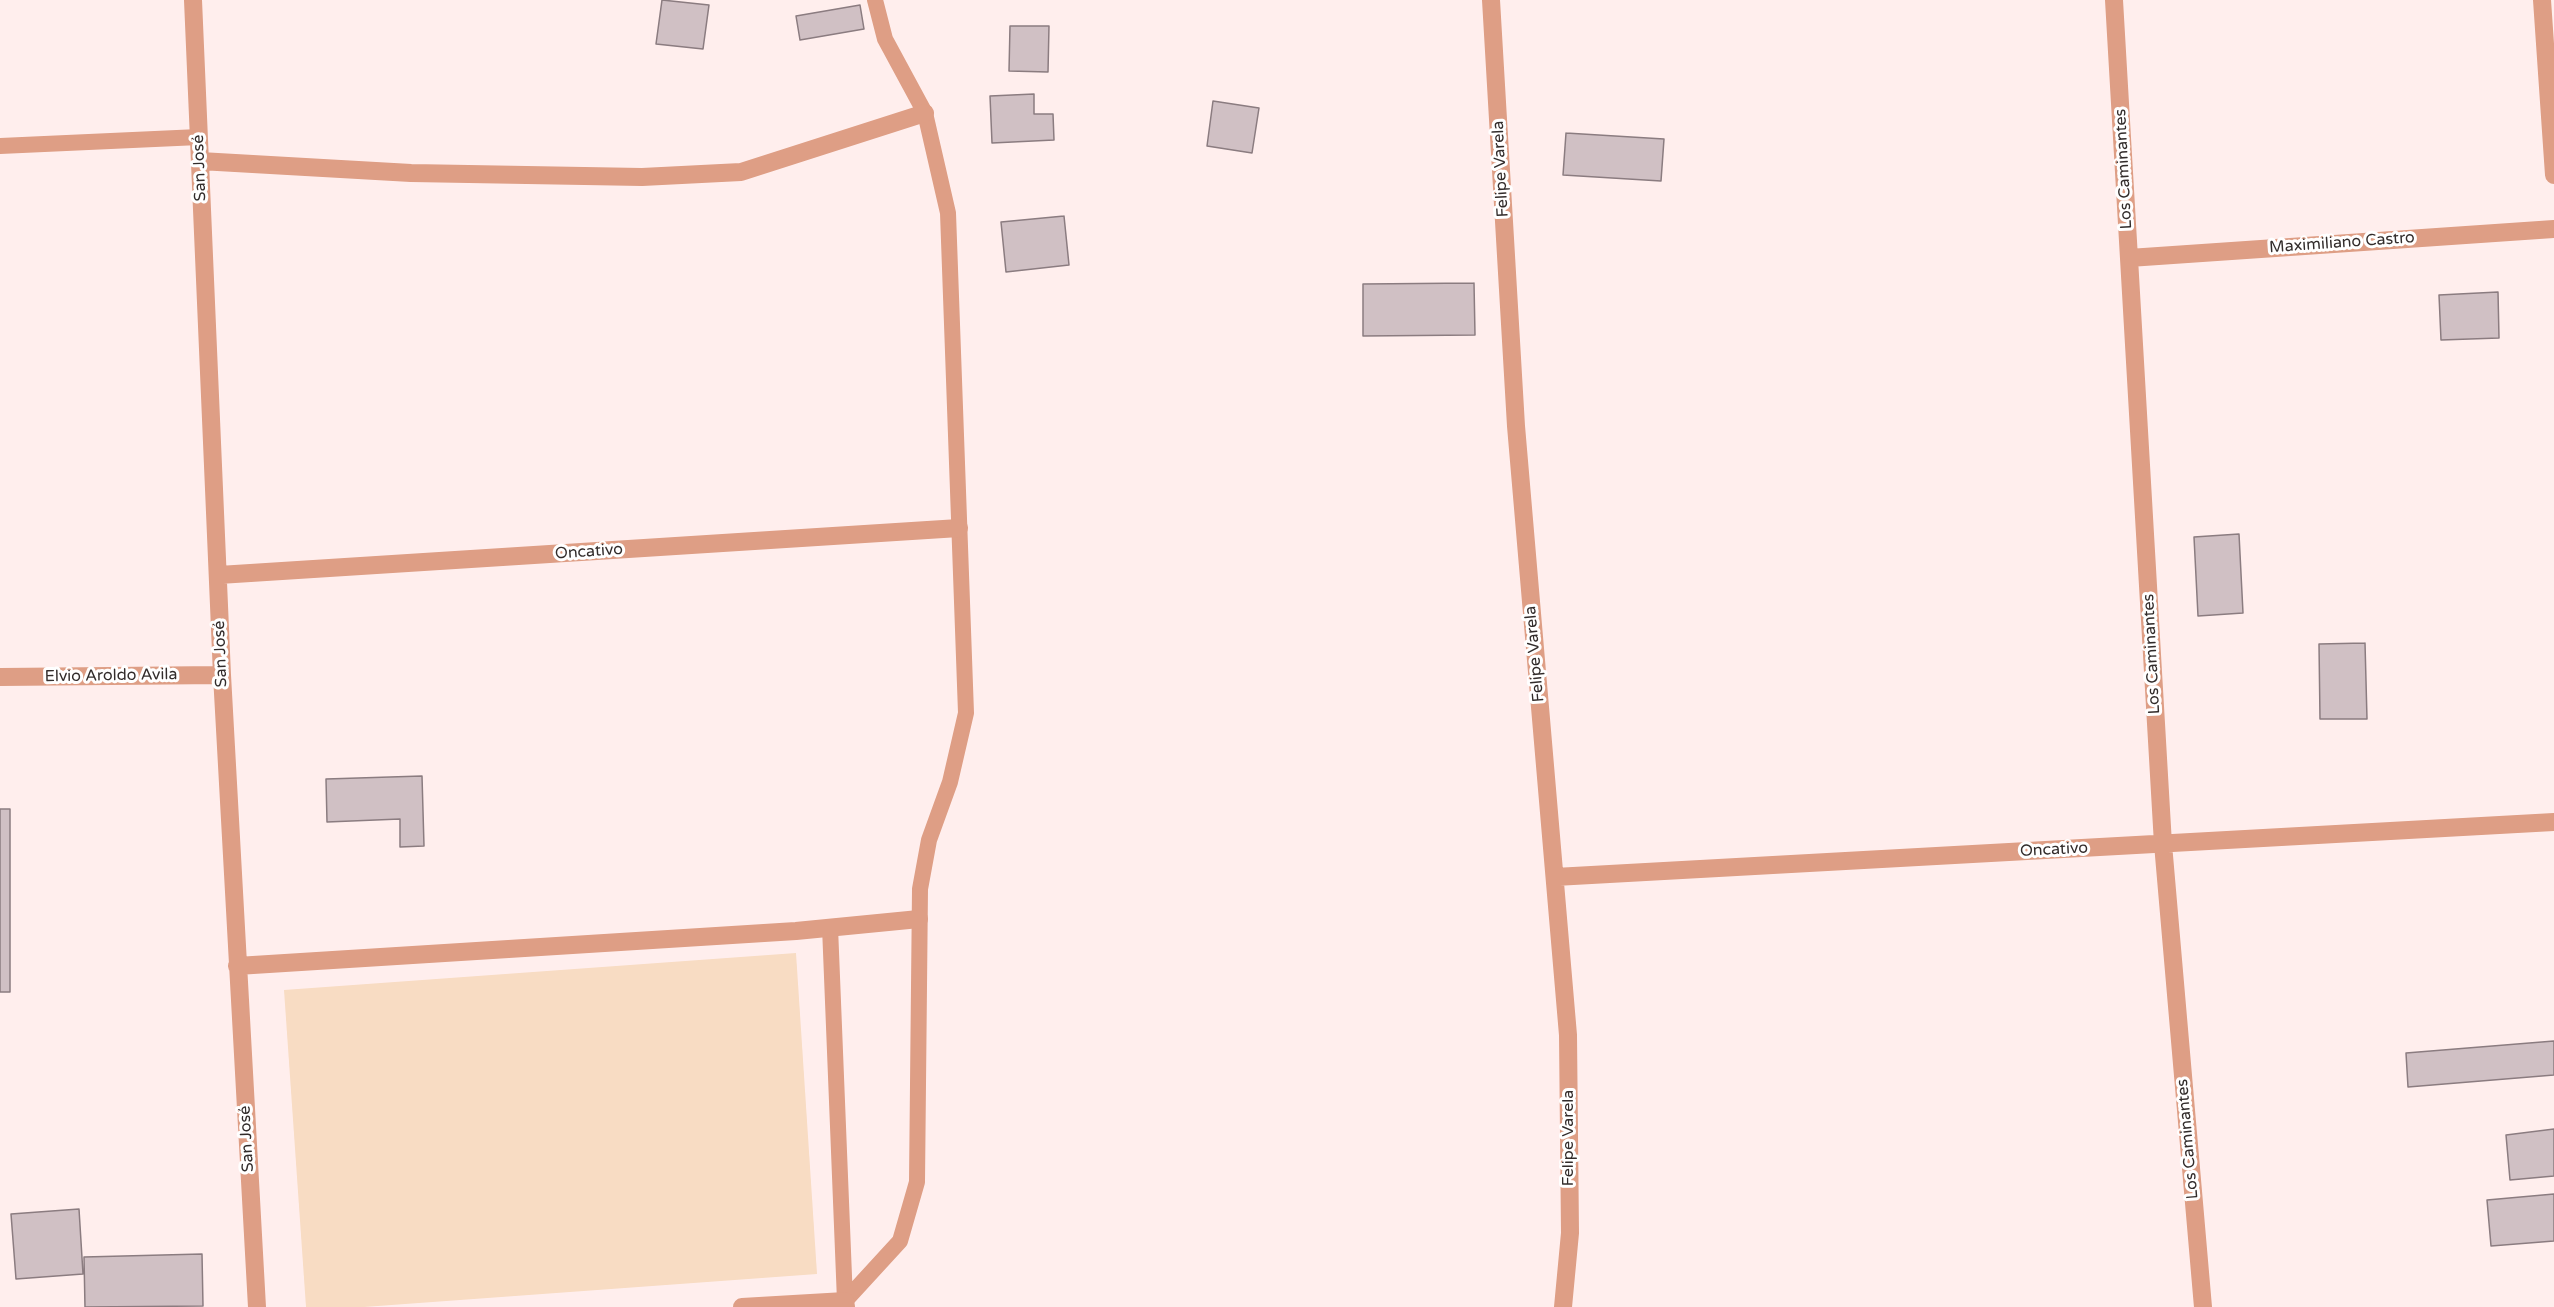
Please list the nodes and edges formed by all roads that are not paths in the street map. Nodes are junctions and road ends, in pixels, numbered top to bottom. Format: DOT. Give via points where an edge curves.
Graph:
graph roads {
  1 [pos="193,0"];
  2 [pos="875,0"];
  3 [pos="1491,0"];
  4 [pos="2114,0"];
  5 [pos="2542,0"];
  6 [pos="925,113"];
  7 [pos="199,137"];
  8 [pos="0,146"];
  9 [pos="200,161"];
  10 [pos="2554,175"];
  11 [pos="2554,229"];
  12 [pos="2129,258"];
  13 [pos="959,528"];
  14 [pos="219,575"];
  15 [pos="222,675"];
  16 [pos="0,677"];
  17 [pos="2554,822"];
  18 [pos="2163,844"];
  19 [pos="1555,877"];
  20 [pos="919,919"];
  21 [pos="830,927"];
  22 [pos="237,966"];
  23 [pos="845,1304"];
  24 [pos="257,1307"];
  25 [pos="742,1307"];
  26 [pos="1563,1307"];
  27 [pos="2203,1307"];
  1 -- 7 [label="street, San José"];
  2 -- 6 [label="lane" via="885,39"];
  3 -- 19 [label="street, Felipe Varela" via="1516,426"];
  4 -- 12 [label="street, Los Caminantes"];
  5 -- 10 [label="street"];
  6 -- 9 [label="street" via="741,172 642,177 422,173"];
  6 -- 13 [label="lane" via="948,213"];
  7 -- 8 [label="lane"];
  7 -- 9 [label="street, San José"];
  9 -- 14 [label="street, San José"];
  11 -- 12 [label="street, Maximiliano Castro"];
  12 -- 18 [label="street, Los Caminantes"];
  13 -- 14 [label="street, Oncativo"];
  13 -- 20 [label="lane" via="966,713 950,782 929,840"];
  14 -- 15 [label="street, San José"];
  15 -- 16 [label="street, Elvio Aroldo Avila"];
  15 -- 22 [label="street, San José"];
  17 -- 18 [label="street, Oncativo"];
  18 -- 19 [label="street, Oncativo"];
  18 -- 27 [label="street, Los Caminantes"];
  19 -- 26 [label="street, Felipe Varela" via="1568,1035 1570,1233"];
  20 -- 21 [label="street"];
  20 -- 23 [label="lane" via="917,1182 900,1241"];
  21 -- 22 [label="street"];
  21 -- 23 [label="lane"];
  22 -- 24 [label="street, San José"];
  23 -- 25 [label="street"];
}
